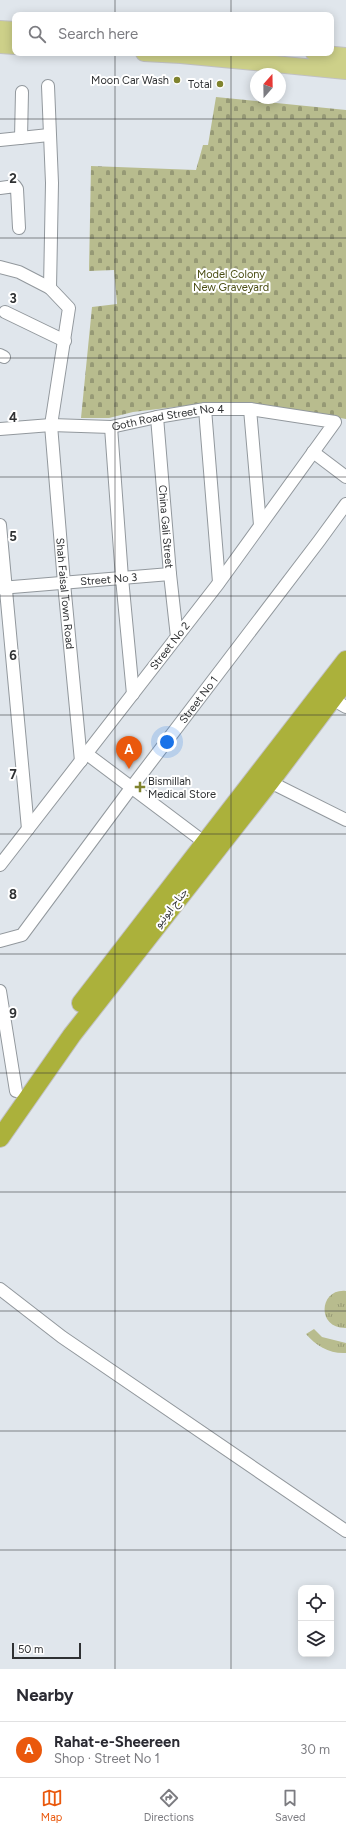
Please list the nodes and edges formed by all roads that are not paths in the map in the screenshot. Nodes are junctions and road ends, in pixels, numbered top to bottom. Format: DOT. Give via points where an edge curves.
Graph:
graph roads {
  1 [pos="0,30"];
  2 [pos="12,30"];
  3 [pos="0,45"];
  4 [pos="12,46"];
  5 [pos="334,55"];
  6 [pos="191,56"];
  7 [pos="346,56"];
  8 [pos="346,71"];
  9 [pos="48,86"];
  10 [pos="22,92"];
  11 [pos="49,134"];
  12 [pos="22,138"];
  13 [pos="0,140"];
  14 [pos="0,188"];
  15 [pos="19,228"];
  16 [pos="0,267"];
  17 [pos="50,288"];
  18 [pos="5,312"];
  19 [pos="65,341"];
  20 [pos="205,409"];
  21 [pos="250,409"];
  22 [pos="157,417"];
  23 [pos="335,422"];
  24 [pos="51,426"];
  25 [pos="111,427"];
  26 [pos="0,429"];
  27 [pos="313,452"];
  28 [pos="346,477"];
  29 [pos="346,504"];
  30 [pos="0,525"];
  31 [pos="260,525"];
  32 [pos="170,574"];
  33 [pos="122,578"];
  34 [pos="220,582"];
  35 [pos="64,583"];
  36 [pos="3,588"];
  37 [pos="177,637"];
  38 [pos="346,660"];
  39 [pos="346,681"];
  40 [pos="133,694"];
  41 [pos="339,703"];
  42 [pos="84,757"];
  43 [pos="270,782"];
  44 [pos="131,788"];
  45 [pos="346,820"];
  46 [pos="28,829"];
  47 [pos="204,842"];
  48 [pos="0,865"];
  49 [pos="0,941"];
  50 [pos="0,991"];
  51 [pos="2,1012"];
  52 [pos="16,1091"];
  53 [pos="0,1115"];
  54 [pos="0,1138"];
  55 [pos="0,1289"];
  56 [pos="346,1531"];
  1 -- 2 [label="main road"];
  3 -- 4 [label="main road"];
  5 -- 7 [label="main road"];
  6 -- 8 [label="main road"];
  9 -- 11 [label="street"];
  10 -- 12 [label="street"];
  11 -- 12 [label="street"];
  11 -- 17 [label="street" via="52,182"];
  12 -- 13 [label="street"];
  14 -- 15 [label="street" via="17,188"];
  16 -- 17 [label="street" via="19,272"];
  17 -- 19 [label="street, Shah Faisal Town Road" via="69,308"];
  18 -- 19 [label="street"];
  19 -- 24 [label="street, Shah Faisal Town Road"];
  20 -- 21 [label="street, Goth Road Street No 4"];
  20 -- 22 [label="street, Goth Road Street No 4"];
  20 -- 34 [label="street"];
  21 -- 23 [label="street, Goth Road Street No 4"];
  21 -- 31 [label="street"];
  22 -- 25 [label="street, Goth Road Street No 4"];
  22 -- 32 [label="street, China Gali Street"];
  23 -- 27 [label="street, Street No 2"];
  24 -- 25 [label="street, Goth Road Street No 4"];
  24 -- 26 [label="street, Goth Road Street No 4"];
  24 -- 35 [label="street, Shah Faisal Town Road"];
  25 -- 33 [label="street"];
  27 -- 28 [label="street"];
  27 -- 31 [label="street, Street No 2"];
  29 -- 44 [label="street, Street No 1"];
  30 -- 36 [label="street"];
  31 -- 34 [label="street, Street No 2"];
  32 -- 33 [label="street, Street No 3"];
  32 -- 37 [label="street, China Gali Street"];
  33 -- 35 [label="street, Street No 3"];
  33 -- 40 [label="street"];
  34 -- 37 [label="street, Street No 2"];
  35 -- 36 [label="street, Street No 3"];
  35 -- 42 [label="street, Shah Faisal Town Road"];
  36 -- 46 [label="street"];
  37 -- 40 [label="street, Street No 2"];
  38 -- 47 [label="highway, جناح ایونیو"];
  39 -- 41 [label="highway, جناح ایونیو"];
  40 -- 42 [label="street, Street No 2"];
  41 -- 43 [label="highway, جناح ایونیو"];
  42 -- 44 [label="street"];
  42 -- 46 [label="street, Street No 2"];
  43 -- 45 [label="street"];
  43 -- 54 [label="highway, جناح ایونیو" via="72,1035"];
  44 -- 47 [label="street"];
  44 -- 49 [label="street, Street No 1" via="22,935"];
  46 -- 48 [label="street, Street No 2"];
  47 -- 52 [label="highway, جناح ایونیو"];
  50 -- 51 [label="street"];
  51 -- 52 [label="street"];
  52 -- 53 [label="highway, جناح ایونیو"];
  55 -- 56 [label="street" via="62,1337"];
}
